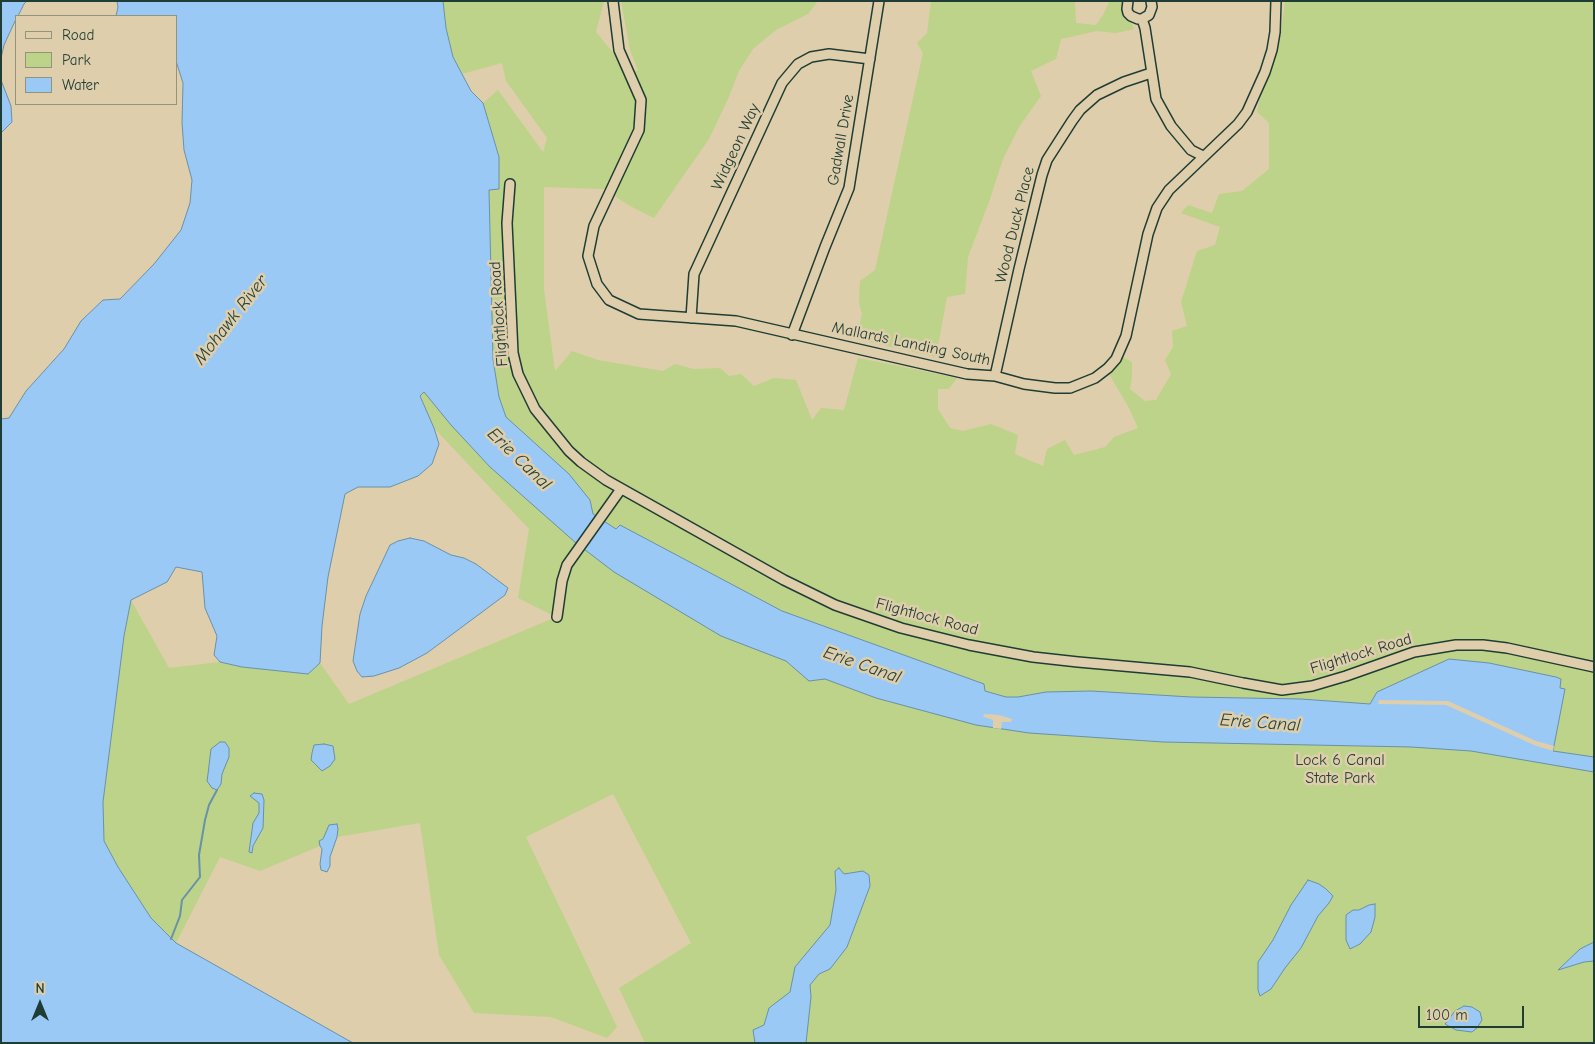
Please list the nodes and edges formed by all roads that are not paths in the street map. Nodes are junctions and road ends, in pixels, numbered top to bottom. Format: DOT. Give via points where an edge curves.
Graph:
graph roads {
  1 [pos="612,1"];
  2 [pos="879,1"];
  3 [pos="1128,1"];
  4 [pos="1151,1"];
  5 [pos="1276,1"];
  6 [pos="1142,19"];
  7 [pos="870,59"];
  8 [pos="1151,73"];
  9 [pos="1204,156"];
  10 [pos="510,184"];
  11 [pos="691,318"];
  12 [pos="792,335"];
  13 [pos="995,376"];
  14 [pos="621,489"];
  15 [pos="557,617"];
  16 [pos="1594,667"];
  1 -- 11 [label="street, Mallards Landing South" via="620,50 641,100 639,123 594,226 588,256 597,284 609,300 639,314"];
  2 -- 7 [label="street, Gadwall Drive"];
  3 -- 6 [label="street" via="1127,9 1131,16"];
  4 -- 6 [label="street" via="1151,11"];
  5 -- 9 [label="street, Mallards Landing South" via="1272,50 1258,91 1238,124"];
  6 -- 8 [label="street"];
  7 -- 11 [label="street, Widgeon Way" via="829,54 811,57 798,64 782,83 694,274"];
  7 -- 12 [label="street, Gadwall Drive" via="849,188"];
  8 -- 9 [label="street" via="1156,99 1171,126 1191,150"];
  8 -- 13 [label="street, Wood Duck Place" via="1097,95 1080,110 1047,160"];
  9 -- 13 [label="street, Mallards Landing South" via="1169,190 1156,208 1126,336 1116,359 1108,368 1095,378 1070,388 1024,384"];
  10 -- 14 [label="street, Flightlock Road" via="507,223 510,304 513,353 518,374 535,409 569,451"];
  11 -- 12 [label="street, Mallards Landing South" via="736,321"];
  12 -- 13 [label="street, Mallards Landing South" via="967,374"];
  14 -- 15 [label="street" via="567,566"];
  14 -- 16 [label="street, Flightlock Road" via="835,605 901,628 1033,657 1190,672 1282,690 1328,682 1414,652 1456,645 1507,648"];
}
